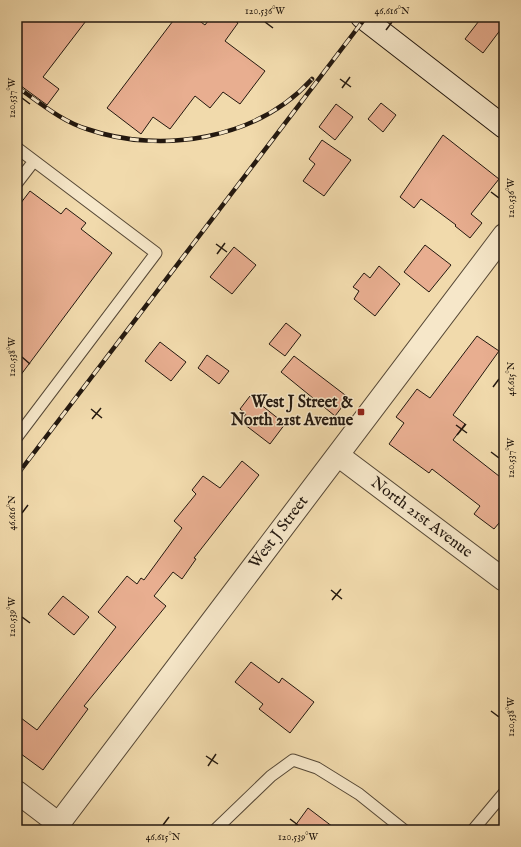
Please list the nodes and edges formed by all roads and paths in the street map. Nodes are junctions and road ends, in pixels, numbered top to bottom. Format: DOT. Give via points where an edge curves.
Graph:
graph roads {
  1 [pos="362,17"];
  2 [pos="504,127"];
  3 [pos="17,148"];
  4 [pos="34,161"];
  5 [pos="17,183"];
  6 [pos="504,235"];
  7 [pos="17,437"];
  8 [pos="339,456"];
  9 [pos="504,580"];
  10 [pos="17,792"];
  11 [pos="504,793"];
  12 [pos="57,827"];
  13 [pos="215,830"];
  14 [pos="404,830"];
  15 [pos="474,830"];
  1 -- 2 [label="street"];
  3 -- 4 [label="lane"];
  4 -- 5 [label="lane"];
  4 -- 7 [label="lane" via="156,254"];
  6 -- 8 [label="street, West J Street"];
  8 -- 9 [label="street, North 21st Avenue"];
  8 -- 12 [label="street, West J Street"];
  10 -- 12 [label="street"];
  11 -- 15 [label="lane"];
  13 -- 14 [label="lane" via="271,776 293,760 317,768 359,794"];
}
